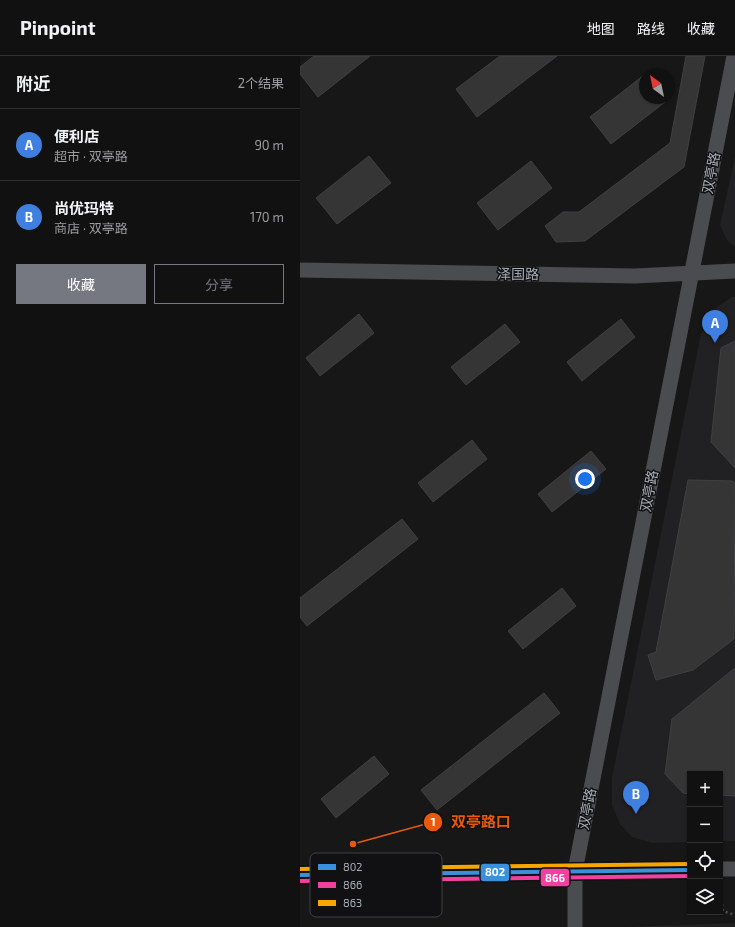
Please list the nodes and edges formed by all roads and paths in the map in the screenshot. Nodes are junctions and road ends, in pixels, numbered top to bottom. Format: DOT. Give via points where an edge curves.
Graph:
graph roads {
  1 [pos="734,56"];
  2 [pos="300,270"];
  3 [pos="735,271"];
  4 [pos="691,273"];
  5 [pos="723,869"];
  6 [pos="735,869"];
  7 [pos="687,870"];
  8 [pos="575,871"];
  9 [pos="442,873"];
  10 [pos="300,875"];
  11 [pos="310,875"];
  12 [pos="723,912"];
  13 [pos="735,914"];
  14 [pos="574,927"];
  1 -- 4 [label="street, 双亭路"];
  2 -- 4 [label="street, 泽国路" via="635,276"];
  3 -- 4 [label="street, 泽国路"];
  4 -- 8 [label="street, 双亭路"];
  5 -- 6 [label="street"];
  7 -- 8 [label="street"];
  8 -- 9 [label="street"];
  8 -- 14 [label="street, 双亭路"];
  10 -- 11 [label="street"];
  12 -- 13 [label="path"];
}
